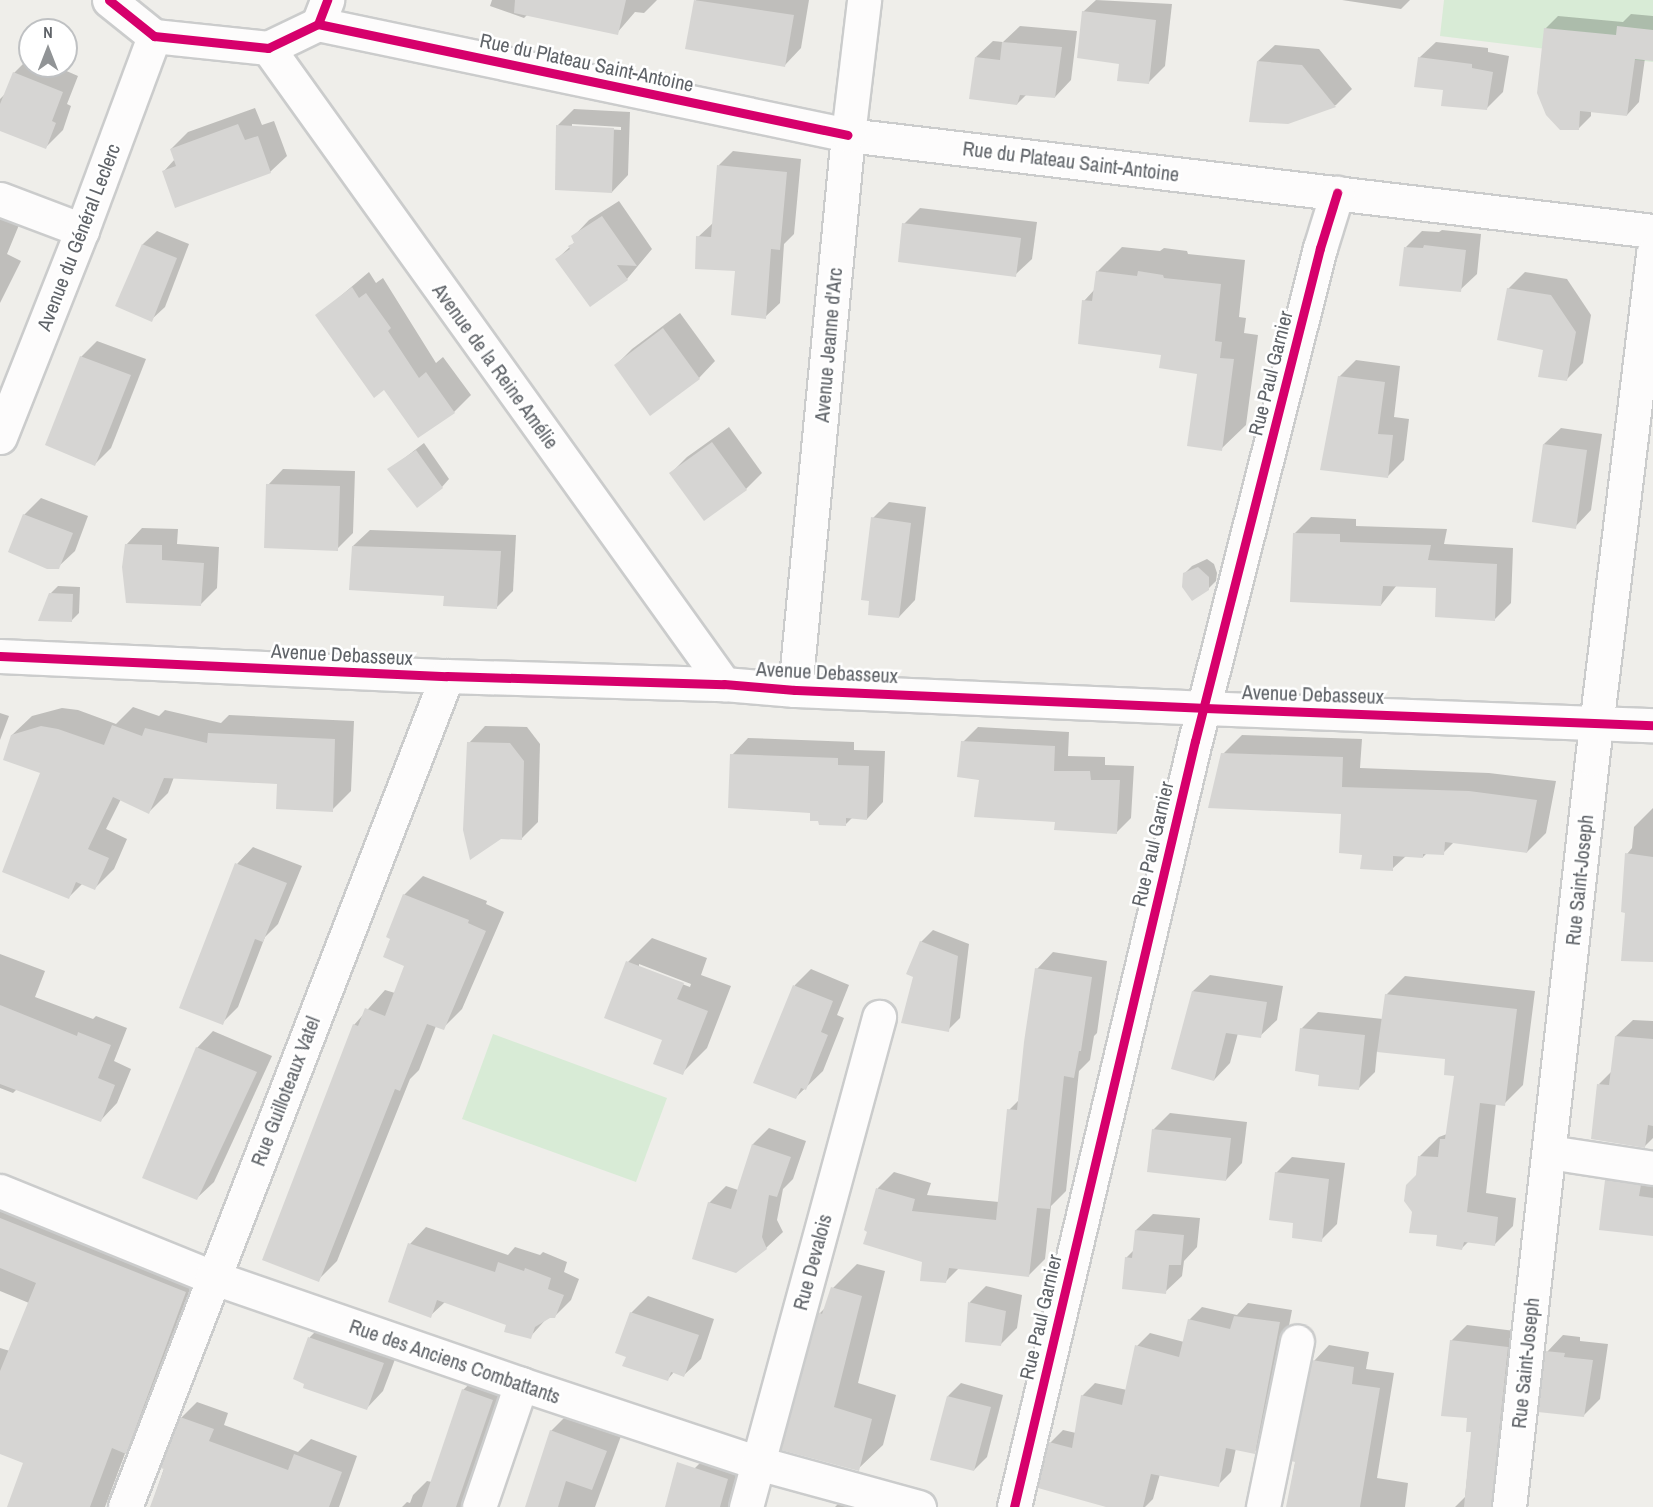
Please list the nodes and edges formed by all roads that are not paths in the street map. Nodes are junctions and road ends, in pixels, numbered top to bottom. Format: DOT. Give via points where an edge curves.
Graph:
graph roads {
  1 [pos="109,0"];
  2 [pos="864,0"];
  3 [pos="323,12"];
  4 [pos="154,36"];
  5 [pos="268,48"];
  6 [pos="848,135"];
  7 [pos="1337,193"];
  8 [pos="0,199"];
  9 [pos="82,231"];
  10 [pos="1653,231"];
  11 [pos="1653,254"];
  12 [pos="0,437"];
  13 [pos="0,656"];
  14 [pos="447,676"];
  15 [pos="724,684"];
  16 [pos="795,690"];
  17 [pos="1203,708"];
  18 [pos="1596,722"];
  19 [pos="1653,725"];
  20 [pos="879,1017"];
  21 [pos="1549,1152"];
  22 [pos="1653,1168"];
  23 [pos="0,1191"];
  24 [pos="212,1277"];
  25 [pos="1297,1341"];
  26 [pos="521,1384"];
  27 [pos="758,1463"];
  28 [pos="125,1507"];
  29 [pos="479,1507"];
  30 [pos="746,1507"];
  31 [pos="919,1507"];
  32 [pos="1014,1507"];
  33 [pos="1263,1507"];
  34 [pos="1509,1507"];
  1 -- 4 [label="street"];
  2 -- 6 [label="street, Avenue Jeanne d'Arc"];
  3 -- 5 [label="street"];
  3 -- 6 [label="street, Rue du Plateau Saint-Antoine"];
  4 -- 5 [label="street"];
  4 -- 9 [label="street, Avenue du Général Leclerc"];
  5 -- 15 [label="street, Avenue de la Reine Amélie"];
  6 -- 7 [label="street, Rue du Plateau Saint-Antoine"];
  6 -- 16 [label="street, Avenue Jeanne d'Arc"];
  7 -- 10 [label="street, Rue du Plateau Saint-Antoine"];
  7 -- 17 [label="street, Rue Paul Garnier"];
  8 -- 9 [label="street"];
  9 -- 12 [label="street, Avenue du Général Leclerc"];
  11 -- 18 [label="street, Rue Saint-Joseph"];
  13 -- 14 [label="street, Avenue Debasseux"];
  14 -- 15 [label="street, Avenue Debasseux"];
  14 -- 24 [label="street, Rue Guilloteaux Vatel"];
  15 -- 16 [label="street, Avenue Debasseux"];
  16 -- 17 [label="street, Avenue Debasseux"];
  17 -- 18 [label="street, Avenue Debasseux"];
  17 -- 32 [label="street, Rue Paul Garnier"];
  18 -- 19 [label="street, Avenue Debasseux"];
  18 -- 21 [label="street, Rue Saint-Joseph"];
  20 -- 27 [label="street, Rue Devalois"];
  21 -- 22 [label="street"];
  21 -- 34 [label="street, Rue Saint-Joseph"];
  23 -- 24 [label="street, Rue des Anciens Combattants"];
  24 -- 26 [label="street, Rue des Anciens Combattants"];
  24 -- 28 [label="street, Rue Guilloteaux Vatel"];
  25 -- 33 [label="street"];
  26 -- 27 [label="street, Rue des Anciens Combattants"];
  26 -- 29 [label="street"];
  27 -- 30 [label="street, Rue Devalois"];
  27 -- 31 [label="street, Rue des Anciens Combattants"];
}
